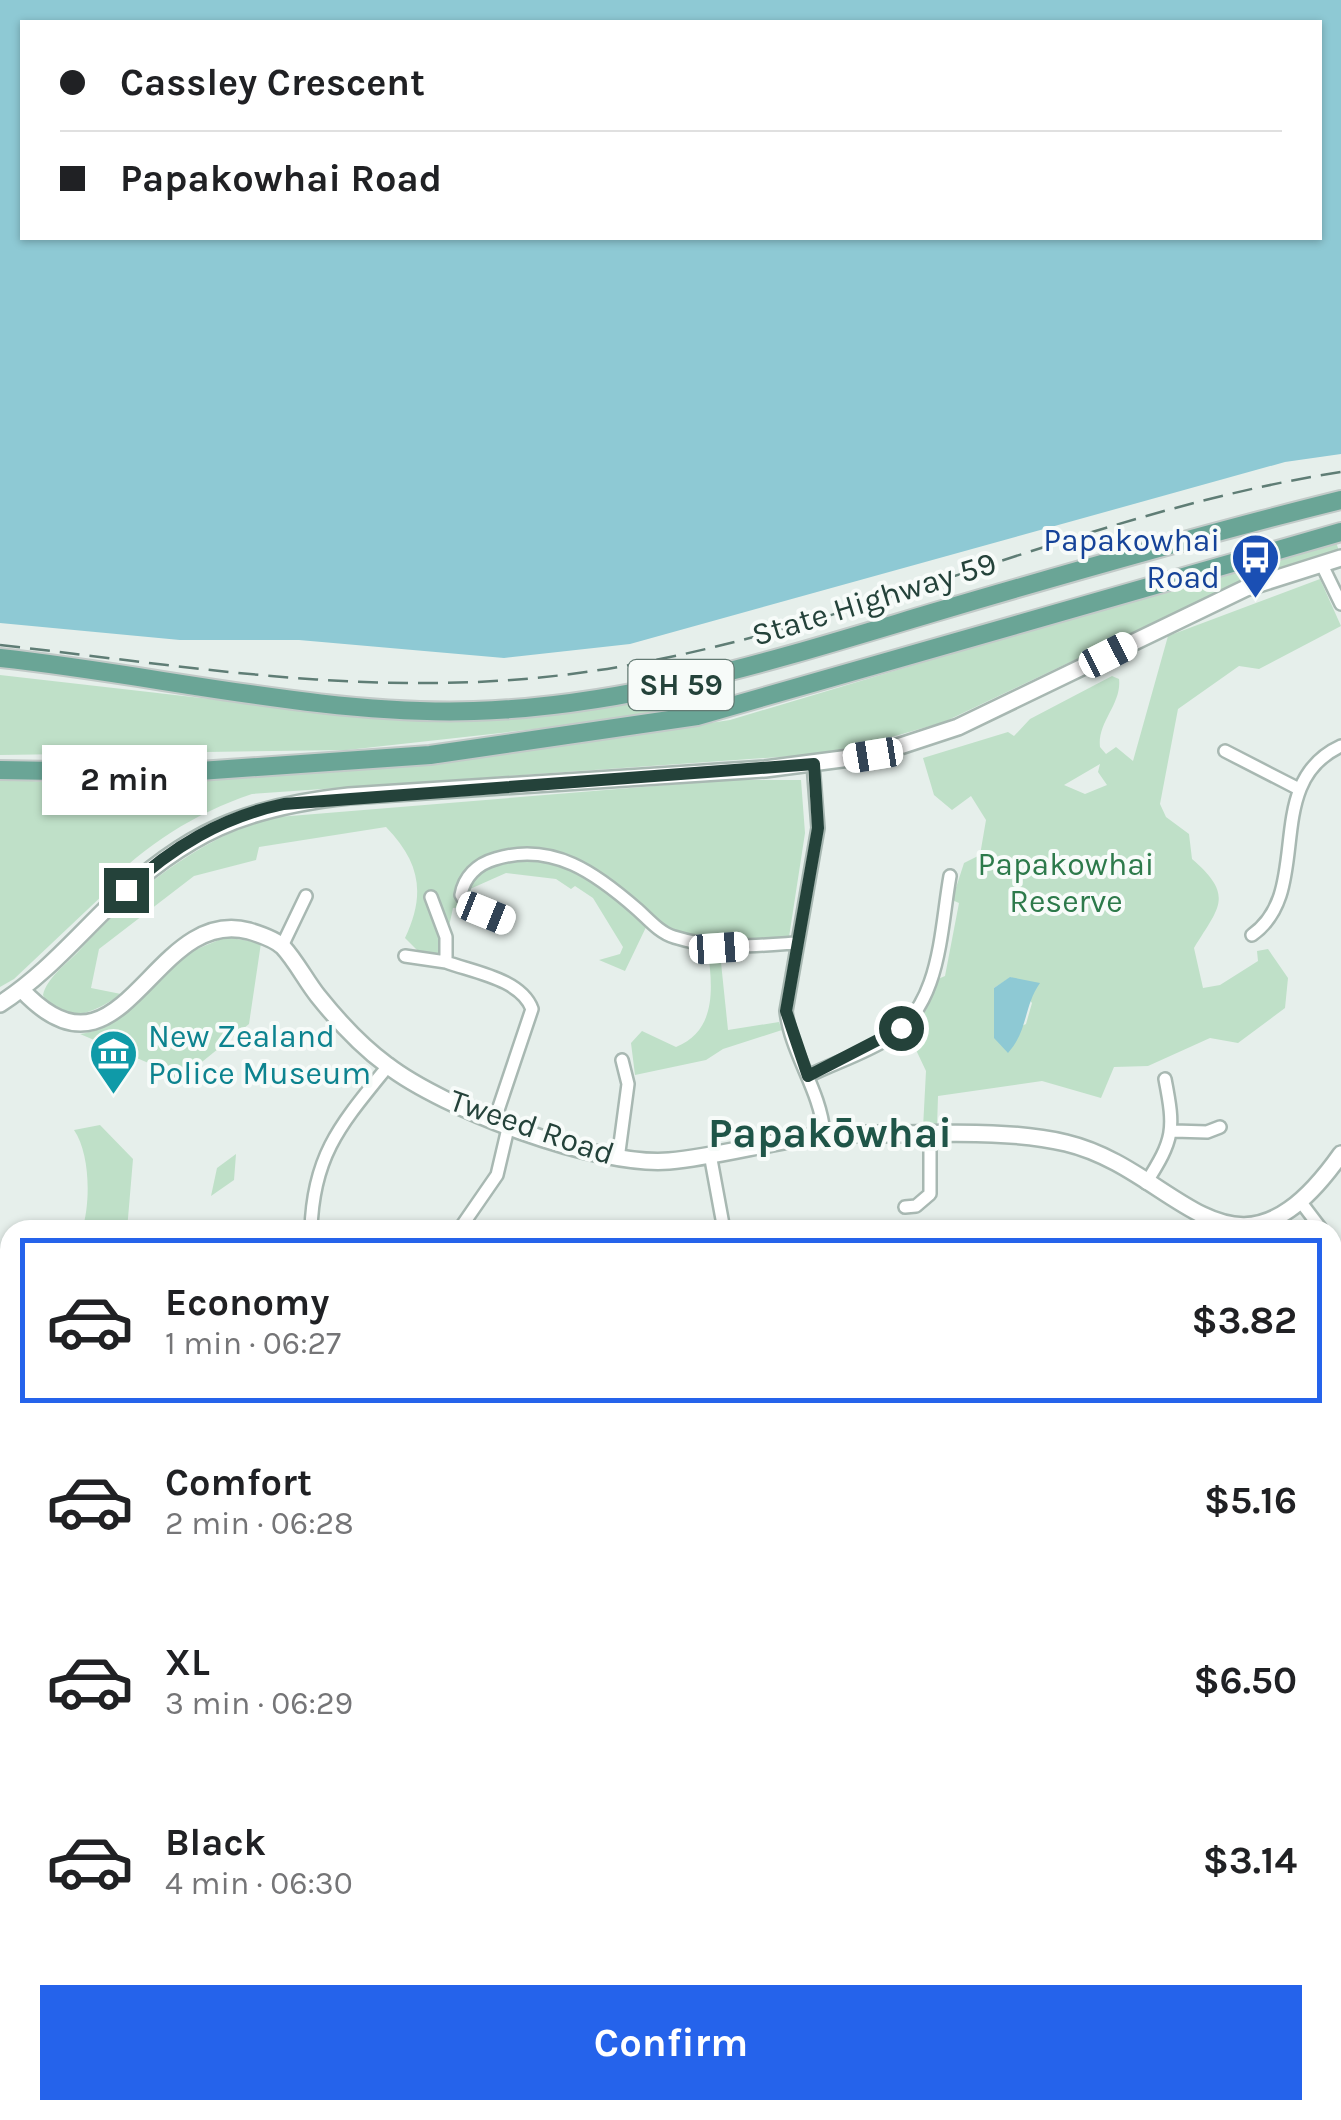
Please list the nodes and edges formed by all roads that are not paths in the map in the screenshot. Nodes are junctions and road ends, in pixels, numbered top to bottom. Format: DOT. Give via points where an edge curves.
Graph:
graph roads {
  1 [pos="1341,500"];
  2 [pos="1341,532"];
  3 [pos="1341,558"];
  4 [pos="1320,563"];
  5 [pos="1341,604"];
  6 [pos="0,658"];
  7 [pos="1341,746"];
  8 [pos="1224,752"];
  9 [pos="814,764"];
  10 [pos="0,770"];
  11 [pos="1297,788"];
  12 [pos="950,876"];
  13 [pos="306,896"];
  14 [pos="431,897"];
  15 [pos="506,921"];
  16 [pos="1252,936"];
  17 [pos="795,943"];
  18 [pos="282,946"];
  19 [pos="405,956"];
  20 [pos="446,962"];
  21 [pos="22,990"];
  22 [pos="0,1004"];
  23 [pos="622,1060"];
  24 [pos="388,1066"];
  25 [pos="808,1076"];
  26 [pos="1165,1079"];
  27 [pos="502,1121"];
  28 [pos="1220,1128"];
  29 [pos="1174,1131"];
  30 [pos="824,1132"];
  31 [pos="930,1135"];
  32 [pos="710,1154"];
  33 [pos="1341,1154"];
  34 [pos="618,1159"];
  35 [pos="1146,1183"];
  36 [pos="1300,1201"];
  37 [pos="905,1206"];
  38 [pos="310,1220"];
  39 [pos="466,1220"];
  40 [pos="722,1220"];
  41 [pos="1194,1220"];
  42 [pos="1268,1220"];
  43 [pos="1314,1220"];
  1 -- 6 [label="main road, State Highway 59 / SH 59" via="1178,540 714,679 593,700 473,711 398,708"];
  2 -- 10 [label="main road, State Highway 59 / SH 59" via="697,716 430,755 171,773"];
  3 -- 4 [label="street"];
  4 -- 5 [label="street"];
  4 -- 9 [label="street" via="1246,588 958,727 873,755"];
  7 -- 11 [label="street"];
  8 -- 11 [label="street"];
  9 -- 17 [label="street" via="818,828"];
  9 -- 21 [label="street" via="269,807 212,828 159,861"];
  11 -- 16 [label="street" via="1272,920"];
  12 -- 25 [label="street" via="931,982 915,1016 891,1037"];
  13 -- 18 [label="street"];
  14 -- 20 [label="street" via="446,936"];
  15 -- 17 [label="street" via="467,905 462,885 488,862 542,854 574,862 605,881 671,936 719,948"];
  17 -- 25 [label="street" via="786,1011"];
  18 -- 21 [label="street" via="238,929 205,935 113,1012 88,1024 54,1019"];
  18 -- 24 [label="street, Tweed Road" via="334,1015"];
  19 -- 20 [label="street"];
  20 -- 27 [label="street" via="512,986 532,1009"];
  21 -- 22 [label="street"];
  23 -- 34 [label="street" via="628,1084"];
  24 -- 27 [label="street, Tweed Road"];
  24 -- 38 [label="street" via="323,1156"];
  25 -- 30 [label="street"];
  26 -- 29 [label="street"];
  27 -- 34 [label="street, Tweed Road"];
  27 -- 39 [label="street" via="497,1176"];
  28 -- 29 [label="street"];
  29 -- 35 [label="street"];
  30 -- 31 [label="street, Tweed Road"];
  30 -- 32 [label="street, Tweed Road"];
  31 -- 35 [label="street, Tweed Road" via="1069,1144"];
  31 -- 37 [label="street" via="930,1194"];
  32 -- 34 [label="street, Tweed Road"];
  32 -- 40 [label="street"];
  33 -- 36 [label="street, Tweed Road"];
  35 -- 41 [label="street, Tweed Road"];
  36 -- 42 [label="street, Tweed Road"];
  36 -- 43 [label="street"];
}
